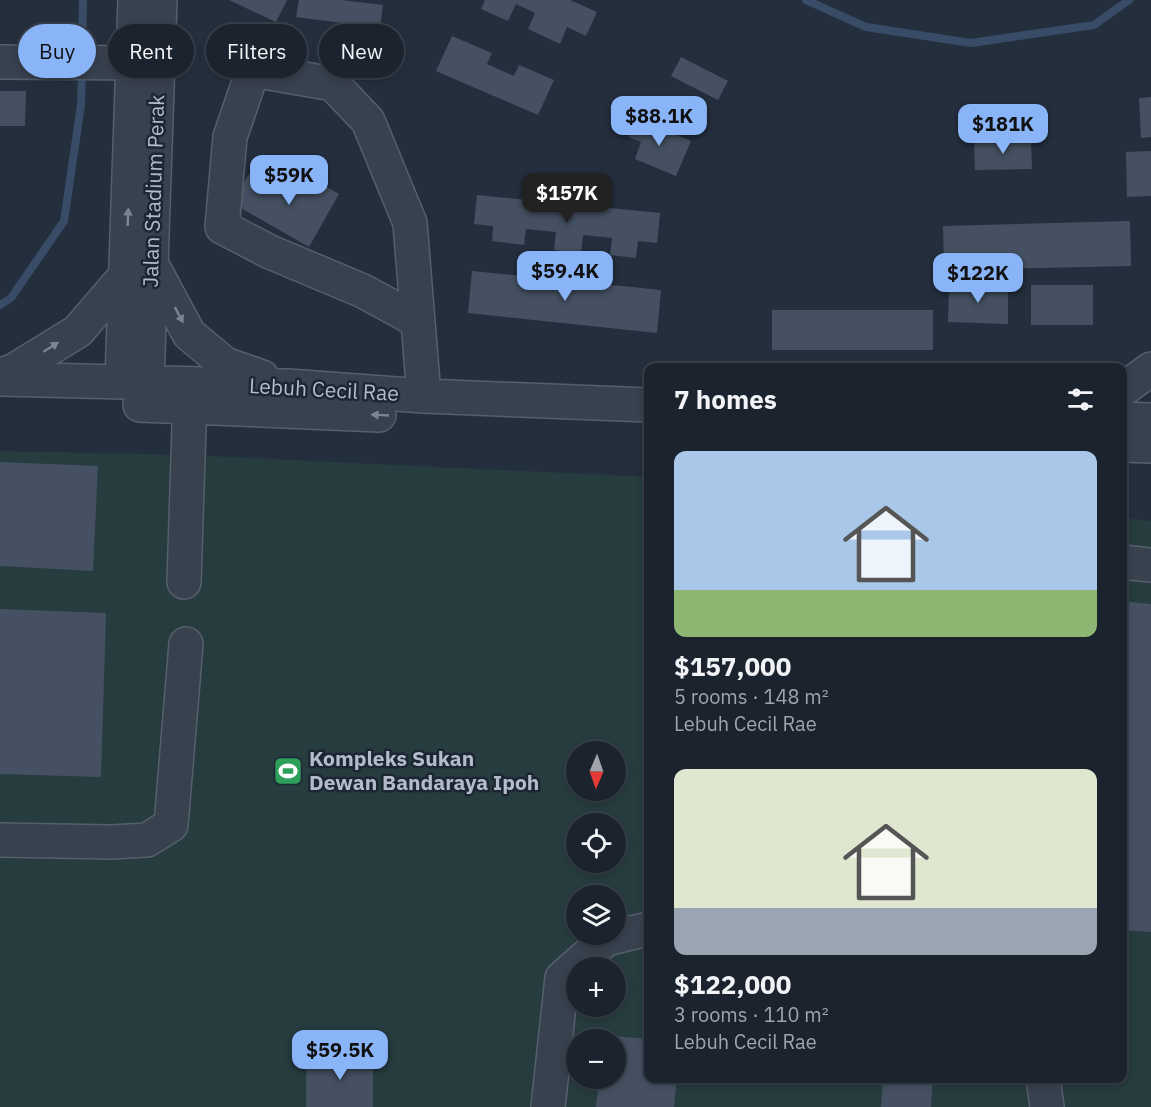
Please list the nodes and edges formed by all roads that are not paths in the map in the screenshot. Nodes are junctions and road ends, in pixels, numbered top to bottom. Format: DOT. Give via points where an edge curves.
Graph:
graph roads {
  1 [pos="135,0"];
  2 [pos="160,0"];
  3 [pos="136,24"];
  4 [pos="152,24"];
  5 [pos="0,62"];
  6 [pos="108,63"];
  7 [pos="138,78"];
  8 [pos="138,269"];
  9 [pos="418,321"];
  10 [pos="1151,369"];
  11 [pos="0,377"];
  12 [pos="134,383"];
  13 [pos="1127,386"];
  14 [pos="424,396"];
  15 [pos="0,398"];
  16 [pos="281,398"];
  17 [pos="190,401"];
  18 [pos="644,405"];
  19 [pos="1127,419"];
  20 [pos="1151,420"];
  21 [pos="644,423"];
  22 [pos="1127,445"];
  23 [pos="1151,446"];
  24 [pos="1127,563"];
  25 [pos="1151,565"];
  26 [pos="184,582"];
  27 [pos="186,644"];
  28 [pos="0,840"];
  29 [pos="644,930"];
  30 [pos="1044,1083"];
  31 [pos="548,1107"];
  32 [pos="1047,1107"];
  1 -- 3 [label="street, Jalan Stadium Perak"];
  2 -- 4 [label="street, Jalan Stadium Perak"];
  5 -- 6 [label="street"];
  7 -- 8 [label="street, Jalan Stadium Perak"];
  11 -- 8 [label="street, one-way" via="78,331"];
  8 -- 12 [label="street, Jalan Stadium Perak"];
  8 -- 16 [label="street, one-way" via="189,334 225,364"];
  9 -- 9 [label="street" via="410,223 368,121 333,84 254,70 230,137 222,227 363,291"];
  9 -- 14 [label="street"];
  10 -- 13 [label="street"];
  11 -- 12 [label="street, Lebuh Cecil Rae"];
  12 -- 15 [label="street" via="114,393 42,393"];
  12 -- 16 [label="street, Lebuh Cecil Rae"];
  12 -- 17 [label="street" via="157,395"];
  14 -- 16 [label="street, Lebuh Cecil Rae"];
  14 -- 18 [label="street, Lebuh Cecil Rae"];
  15 -- 17 [label="street"];
  16 -- 17 [label="street"];
  21 -- 16 [label="street, Lebuh Cecil Rae, one-way" via="427,417"];
  17 -- 26 [label="street"];
  19 -- 20 [label="street"];
  22 -- 23 [label="street"];
  24 -- 25 [label="street"];
  27 -- 28 [label="street" via="171,825 147,840"];
  29 -- 31 [label="street" via="606,939 562,978"];
  30 -- 32 [label="street"];
}
